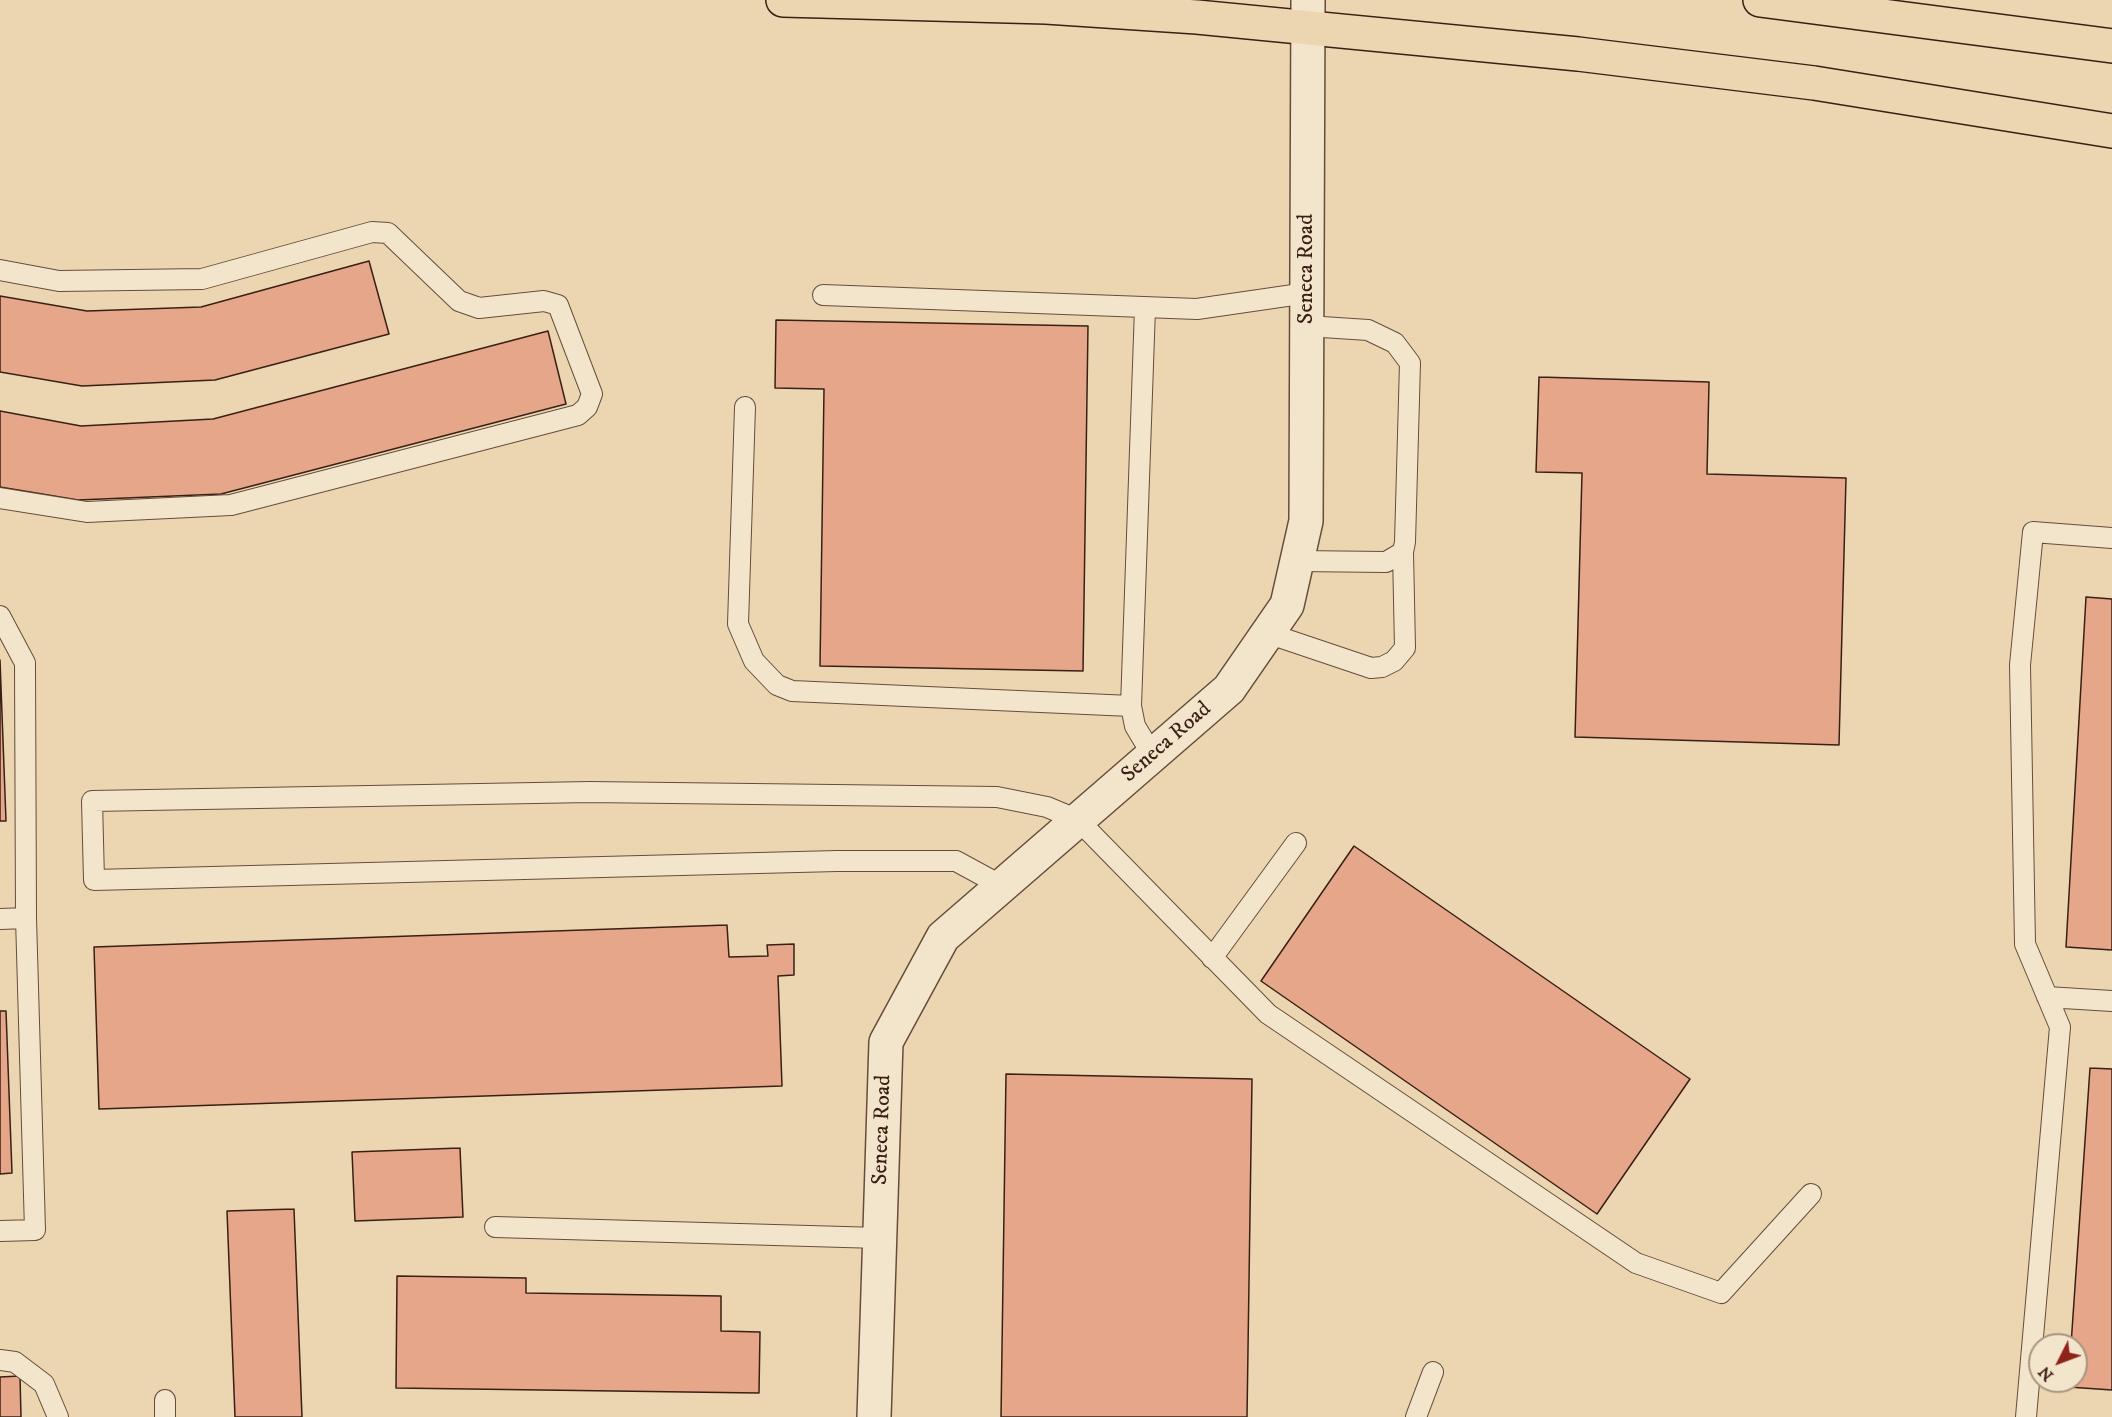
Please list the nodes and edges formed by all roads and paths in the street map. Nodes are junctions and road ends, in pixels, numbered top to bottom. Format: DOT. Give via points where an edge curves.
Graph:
graph roads {
  1 [pos="783,0"];
  2 [pos="1760,0"];
  3 [pos="1309,14"];
  4 [pos="2112,46"];
  5 [pos="2112,131"];
  6 [pos="0,270"];
  7 [pos="1307,293"];
  8 [pos="823,295"];
  9 [pos="1145,308"];
  10 [pos="1307,326"];
  11 [pos="745,407"];
  12 [pos="0,498"];
  13 [pos="2112,538"];
  14 [pos="1402,552"];
  15 [pos="1297,561"];
  16 [pos="0,616"];
  17 [pos="1268,633"];
  18 [pos="1131,706"];
  19 [pos="1153,756"];
  20 [pos="1078,820"];
  21 [pos="1296,843"];
  22 [pos="1002,886"];
  23 [pos="26,918"];
  24 [pos="0,919"];
  25 [pos="1212,958"];
  26 [pos="2047,997"];
  27 [pos="2112,1001"];
  28 [pos="1811,1194"];
  29 [pos="495,1227"];
  30 [pos="0,1231"];
  31 [pos="879,1238"];
  32 [pos="0,1360"];
  33 [pos="1433,1372"];
  34 [pos="58,1417"];
  35 [pos="874,1417"];
  36 [pos="1416,1417"];
  37 [pos="2025,1417"];
  1 -- 3 [label="highway"];
  2 -- 4 [label="highway"];
  3 -- 5 [label="highway" via="1578,54 1814,83"];
  3 -- 7 [label="street, Seneca Road"];
  6 -- 12 [label="lane" via="59,281 202,279 372,232 388,233 459,301 479,308 544,301 558,305 592,394 587,407 578,415 231,505 87,512"];
  7 -- 9 [label="lane" via="1197,309"];
  7 -- 10 [label="street, Seneca Road"];
  8 -- 9 [label="lane"];
  9 -- 18 [label="lane"];
  10 -- 14 [label="lane" via="1368,330 1395,343 1410,363"];
  10 -- 15 [label="street, Seneca Road" via="1305,521"];
  11 -- 18 [label="lane" via="738,624 754,661 777,685 792,691"];
  13 -- 26 [label="lane" via="2032,532 2020,665 2025,944"];
  14 -- 15 [label="lane" via="1386,562"];
  14 -- 17 [label="lane" via="1405,648 1394,661 1371,668"];
  15 -- 17 [label="street, Seneca Road" via="1287,605"];
  16 -- 23 [label="lane" via="25,663"];
  17 -- 19 [label="street, Seneca Road" via="1229,689"];
  18 -- 19 [label="lane" via="1135,726"];
  19 -- 20 [label="street, Seneca Road"];
  20 -- 22 [label="street, Seneca Road"];
  20 -- 22 [label="lane" via="1047,807 997,797 590,792 92,801 94,880 957,861"];
  20 -- 25 [label="lane"];
  21 -- 25 [label="lane"];
  22 -- 31 [label="street, Seneca Road" via="943,937 885,1042"];
  23 -- 24 [label="lane"];
  23 -- 30 [label="lane" via="35,1230"];
  25 -- 28 [label="lane" via="1268,1014 1636,1263 1721,1293"];
  26 -- 27 [label="lane"];
  26 -- 37 [label="lane" via="2060,1027"];
  29 -- 31 [label="lane"];
  31 -- 35 [label="street, Seneca Road"];
  32 -- 34 [label="lane" via="15,1362 44,1384"];
  33 -- 36 [label="lane"];
}
